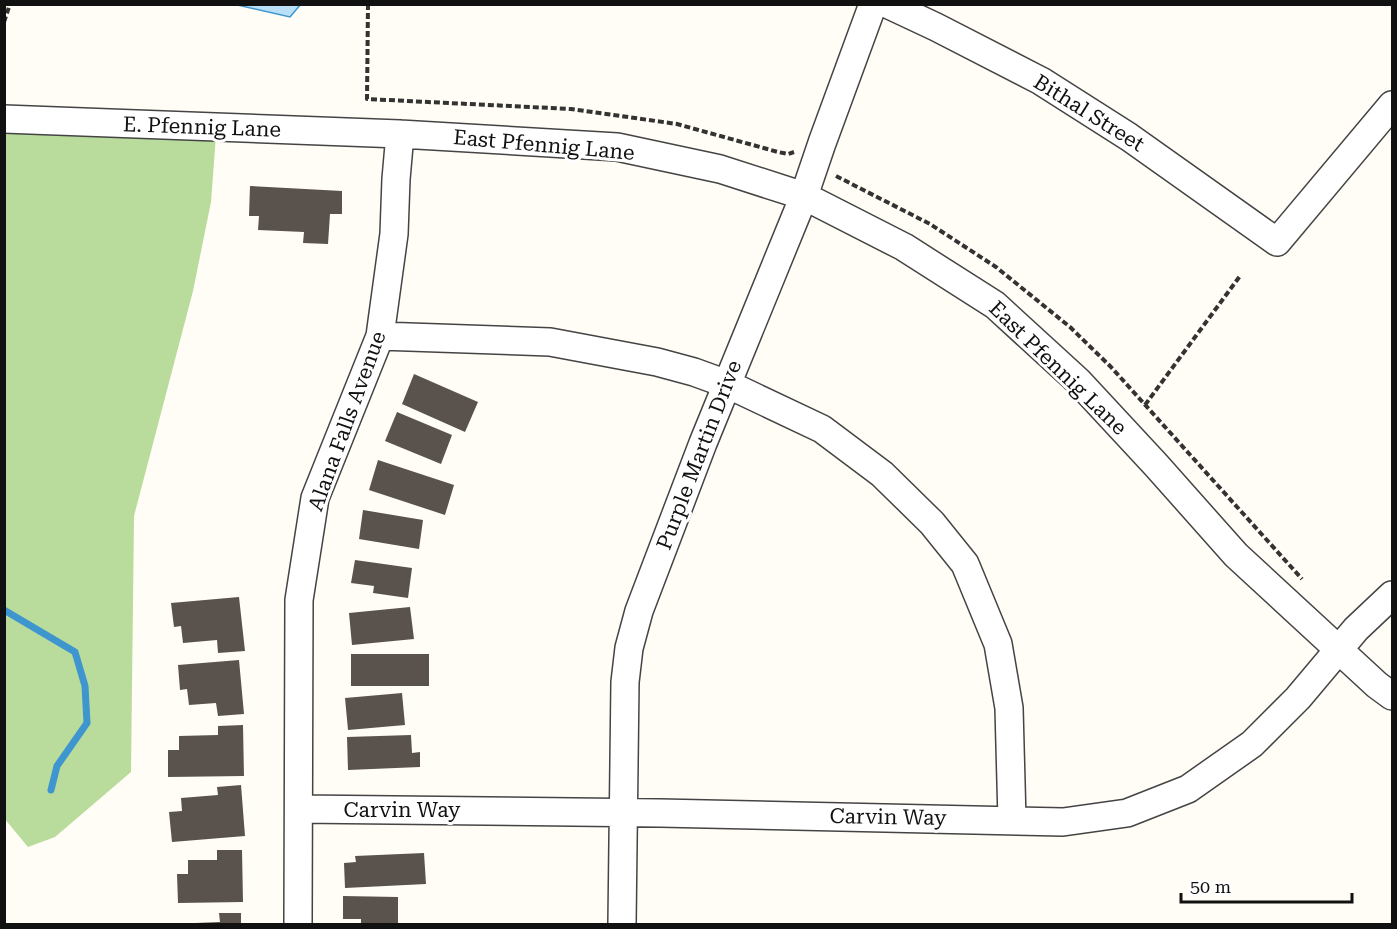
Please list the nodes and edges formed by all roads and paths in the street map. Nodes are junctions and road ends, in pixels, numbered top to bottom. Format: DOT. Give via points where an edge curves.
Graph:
graph roads {
  1 [pos="10,4"];
  2 [pos="368,4"];
  3 [pos="873,4"];
  4 [pos="887,4"];
  5 [pos="4,22"];
  6 [pos="1392,105"];
  7 [pos="4,119"];
  8 [pos="400,134"];
  9 [pos="800,144"];
  10 [pos="856,187"];
  11 [pos="853,192"];
  12 [pos="804,196"];
  13 [pos="1240,276"];
  14 [pos="380,336"];
  15 [pos="728,384"];
  16 [pos="1145,405"];
  17 [pos="1392,595"];
  18 [pos="1338,650"];
  19 [pos="1392,696"];
  20 [pos="299,809"];
  21 [pos="624,812"];
  22 [pos="1012,820"];
  23 [pos="298,924"];
  24 [pos="622,924"];
  1 -- 5 [label="path"];
  2 -- 9 [label="path" via="367,99 571,109 677,124 788,154"];
  3 -- 12 [label="street, Purple Martin Drive"];
  4 -- 6 [label="street, Bithal Street" via="1041,81 1130,136 1277,242"];
  7 -- 8 [label="street, E. Pfennig Lane"];
  8 -- 12 [label="street, East Pfennig Lane" via="616,147 720,169"];
  8 -- 14 [label="street, Alana Falls Avenue" via="394,234"];
  10 -- 11 [label="path"];
  12 -- 15 [label="street, Purple Martin Drive"];
  12 -- 18 [label="street, East Pfennig Lane" via="904,247 995,305 1078,381 1236,555"];
  13 -- 16 [label="path"];
  14 -- 15 [label="street" via="550,342 657,362"];
  14 -- 20 [label="street, Alana Falls Avenue" via="315,498 298,600"];
  15 -- 21 [label="street, Purple Martin Drive" via="643,599 629,648"];
  15 -- 22 [label="street" via="822,429 882,474 932,523 964,564 998,644 1009,708"];
  17 -- 18 [label="street, Carvin Way"];
  18 -- 19 [label="street, East Pfennig Lane"];
  18 -- 22 [label="street, Carvin Way" via="1252,744 1188,789 1127,813 1063,822"];
  20 -- 21 [label="street, Carvin Way"];
  20 -- 23 [label="street, Alana Falls Avenue"];
  21 -- 22 [label="street, Carvin Way"];
  21 -- 24 [label="street, Purple Martin Drive"];
}
